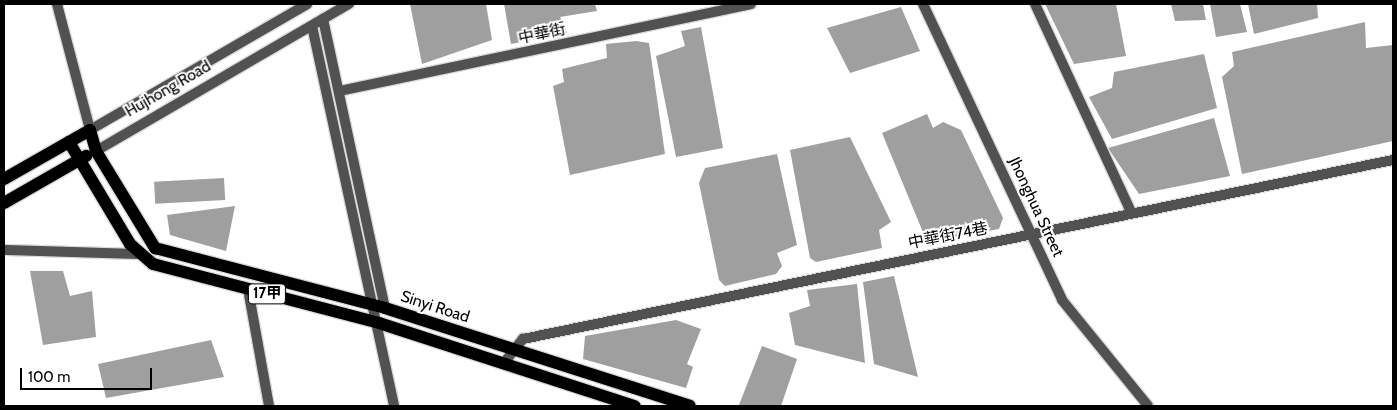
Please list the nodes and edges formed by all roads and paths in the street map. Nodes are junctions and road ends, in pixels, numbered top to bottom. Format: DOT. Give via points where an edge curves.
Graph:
graph roads {
  1 [pos="57,4"];
  2 [pos="307,4"];
  3 [pos="349,4"];
  4 [pos="752,4"];
  5 [pos="923,4"];
  6 [pos="1035,4"];
  7 [pos="323,19"];
  8 [pos="312,26"];
  9 [pos="339,91"];
  10 [pos="90,130"];
  11 [pos="70,142"];
  12 [pos="96,150"];
  13 [pos="81,159"];
  14 [pos="1393,160"];
  15 [pos="4,178"];
  16 [pos="4,203"];
  17 [pos="1131,212"];
  18 [pos="1032,235"];
  19 [pos="4,250"];
  20 [pos="140,254"];
  21 [pos="248,289"];
  22 [pos="379,306"];
  23 [pos="379,323"];
  24 [pos="514,349"];
  25 [pos="504,364"];
  26 [pos="269,406"];
  27 [pos="394,406"];
  28 [pos="636,406"];
  29 [pos="690,406"];
  30 [pos="1148,406"];
  1 -- 10 [label="street"];
  2 -- 10 [label="street, Hujhong Road"];
  3 -- 7 [label="street, Hujhong Road"];
  4 -- 9 [label="street, 中華街"];
  5 -- 18 [label="street, Jhonghua Street"];
  6 -- 17 [label="street"];
  7 -- 8 [label="street, Hujhong Road"];
  7 -- 9 [label="street"];
  8 -- 12 [label="street, Hujhong Road"];
  8 -- 22 [label="street"];
  9 -- 22 [label="street"];
  10 -- 11 [label="main road, Hujhong Road"];
  10 -- 12 [label="main road, 17甲"];
  11 -- 13 [label="main road, 17甲"];
  11 -- 15 [label="main road, Hujhong Road"];
  12 -- 13 [label="main road, Hujhong Road"];
  12 -- 22 [label="main road, Sinyi Road / 17甲" via="146,238 166,253"];
  13 -- 16 [label="main road, Hujhong Road"];
  13 -- 20 [label="main road, Sinyi Road / 17甲"];
  14 -- 17 [label="street, 中華街74巷"];
  17 -- 18 [label="street, 中華街74巷"];
  18 -- 24 [label="street, 中華街74巷" via="523,339"];
  18 -- 30 [label="street, Jhonghua Street" via="1071,314"];
  19 -- 20 [label="street"];
  20 -- 21 [label="main road, Sinyi Road / 17甲" via="165,270"];
  21 -- 23 [label="main road, Sinyi Road / 17甲"];
  21 -- 26 [label="street"];
  22 -- 23 [label="street"];
  22 -- 24 [label="main road, Sinyi Road / 17甲"];
  23 -- 25 [label="main road, Sinyi Road / 17甲"];
  23 -- 27 [label="street"];
  24 -- 25 [label="street"];
  24 -- 29 [label="main road, Sinyi Road / 17甲"];
  25 -- 28 [label="main road, Sinyi Road / 17甲"];
}
